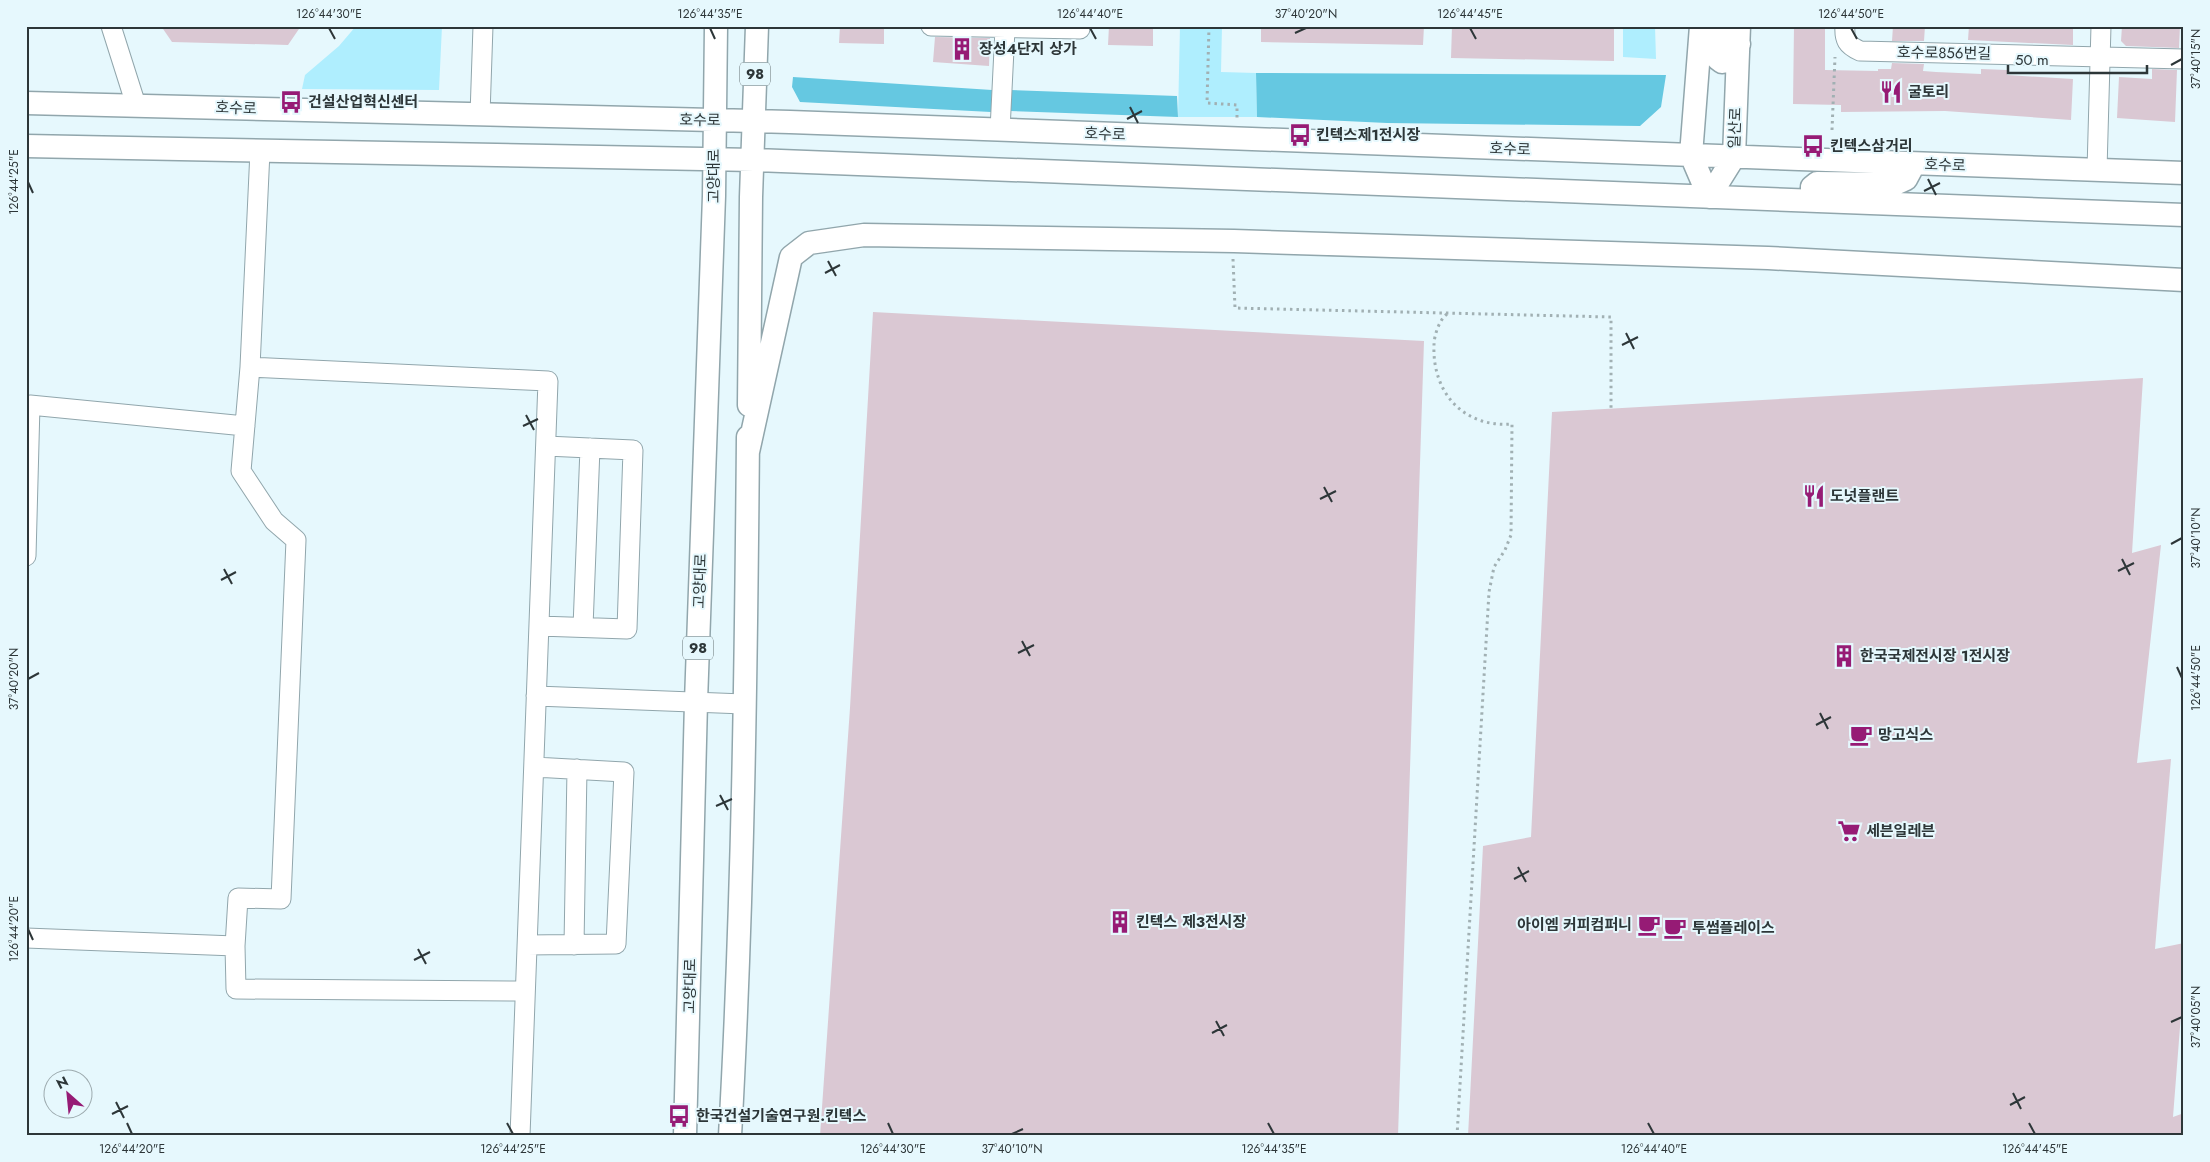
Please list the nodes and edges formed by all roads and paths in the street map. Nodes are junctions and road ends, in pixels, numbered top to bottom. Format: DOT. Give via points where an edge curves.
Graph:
graph roads {
  1 [pos="111,26"];
  2 [pos="483,26"];
  3 [pos="716,26"];
  4 [pos="757,26"];
  5 [pos="931,26"];
  6 [pos="1080,26"];
  7 [pos="1209,26"];
  8 [pos="1701,26"];
  9 [pos="1719,26"];
  10 [pos="1844,26"];
  11 [pos="2101,26"];
  12 [pos="983,27"];
  13 [pos="1032,28"];
  14 [pos="1005,29"];
  15 [pos="1739,35"];
  16 [pos="1849,46"];
  17 [pos="2100,57"];
  18 [pos="2184,60"];
  19 [pos="26,103"];
  20 [pos="136,105"];
  21 [pos="480,114"];
  22 [pos="714,120"];
  23 [pos="754,121"];
  24 [pos="1237,126"];
  25 [pos="1000,130"];
  26 [pos="1832,130"];
  27 [pos="26,146"];
  28 [pos="260,151"];
  29 [pos="1691,155"];
  30 [pos="1734,157"];
  31 [pos="715,160"];
  32 [pos="754,160"];
  33 [pos="1914,164"];
  34 [pos="2097,170"];
  35 [pos="2184,174"];
  36 [pos="1709,197"];
  37 [pos="1823,200"];
  38 [pos="2122,212"];
  39 [pos="2184,215"];
  40 [pos="2184,230"];
  41 [pos="1233,258"];
  42 [pos="2184,280"];
  43 [pos="1447,314"];
  44 [pos="250,367"];
  45 [pos="1611,408"];
  46 [pos="245,426"];
  47 [pos="546,446"];
  48 [pos="590,448"];
  49 [pos="748,452"];
  50 [pos="26,556"];
  51 [pos="539,626"];
  52 [pos="583,627"];
  53 [pos="536,696"];
  54 [pos="696,702"];
  55 [pos="744,704"];
  56 [pos="534,766"];
  57 [pos="577,769"];
  58 [pos="26,938"];
  59 [pos="527,945"];
  60 [pos="574,945"];
  61 [pos="235,946"];
  62 [pos="525,991"];
  63 [pos="520,1136"];
  64 [pos="685,1136"];
  65 [pos="730,1136"];
  66 [pos="1457,1136"];
  1 -- 20 [label="street"];
  2 -- 21 [label="street"];
  3 -- 22 [label="main road, 고양대로 / 98"];
  4 -- 23 [label="main road, 98"];
  5 -- 12 [label="street"];
  6 -- 13 [label="street" via="1080,29"];
  7 -- 24 [label="path" via="1207,103 1237,105"];
  8 -- 29 [label="main road"];
  9 -- 15 [label="main road" via="1718,59 1722,62 1728,61"];
  10 -- 16 [label="street" via="1844,38"];
  11 -- 17 [label="street"];
  12 -- 14 [label="street"];
  13 -- 14 [label="street"];
  14 -- 25 [label="street"];
  15 -- 30 [label="main road, 일산로"];
  16 -- 17 [label="street, 호수로856번길" via="1860,51"];
  16 -- 26 [label="path" via="1835,56"];
  17 -- 18 [label="street, 호수로856번길"];
  17 -- 34 [label="street"];
  19 -- 20 [label="main road, 호수로"];
  20 -- 21 [label="main road, 호수로"];
  21 -- 22 [label="main road, 호수로"];
  22 -- 23 [label="main road, 호수로"];
  22 -- 31 [label="main road, 고양대로 / 98"];
  23 -- 25 [label="main road, 호수로"];
  23 -- 32 [label="main road, 98"];
  25 -- 29 [label="main road, 호수로"];
  27 -- 28 [label="main road"];
  28 -- 31 [label="main road"];
  28 -- 44 [label="street"];
  29 -- 30 [label="main road, 호수로"];
  29 -- 36 [label="main road"];
  30 -- 33 [label="main road, 호수로"];
  30 -- 36 [label="main road, 일산로"];
  31 -- 32 [label="main road"];
  31 -- 54 [label="main road, 고양대로 / 98"];
  32 -- 36 [label="main road"];
  32 -- 49 [label="main road, 98"];
  33 -- 34 [label="main road, 호수로"];
  33 -- 37 [label="main road" via="1906,179 1895,184 1816,183 1812,192"];
  34 -- 35 [label="main road, 호수로"];
  36 -- 37 [label="main road"];
  37 -- 38 [label="main road"];
  38 -- 39 [label="main road"];
  38 -- 40 [label="main road"];
  41 -- 43 [label="path" via="1235,308"];
  42 -- 49 [label="main road" via="1768,258 1234,240 864,235 809,243 791,257"];
  43 -- 45 [label="path" via="1612,317"];
  43 -- 66 [label="path" via="1434,339 1433,363 1440,386 1454,405 1474,419 1498,425 1512,424 1511,534 1494,567 1489,592"];
  44 -- 46 [label="street"];
  44 -- 47 [label="street" via="548,381"];
  46 -- 50 [label="street" via="30,405"];
  46 -- 61 [label="street" via="241,471 274,520 296,540 281,899 238,898"];
  47 -- 48 [label="street"];
  47 -- 51 [label="street"];
  48 -- 52 [label="street"];
  48 -- 52 [label="street" via="633,450 627,629"];
  49 -- 55 [label="main road, 98"];
  51 -- 52 [label="street"];
  51 -- 53 [label="street"];
  53 -- 54 [label="street"];
  53 -- 56 [label="street"];
  54 -- 55 [label="street"];
  54 -- 64 [label="main road, 고양대로 / 98"];
  55 -- 65 [label="main road, 98"];
  56 -- 57 [label="street"];
  56 -- 59 [label="street"];
  57 -- 60 [label="street"];
  57 -- 60 [label="street" via="624,772 616,944"];
  58 -- 61 [label="street"];
  59 -- 60 [label="street"];
  59 -- 62 [label="street"];
  61 -- 62 [label="street" via="236,989"];
  62 -- 63 [label="street"];
}
